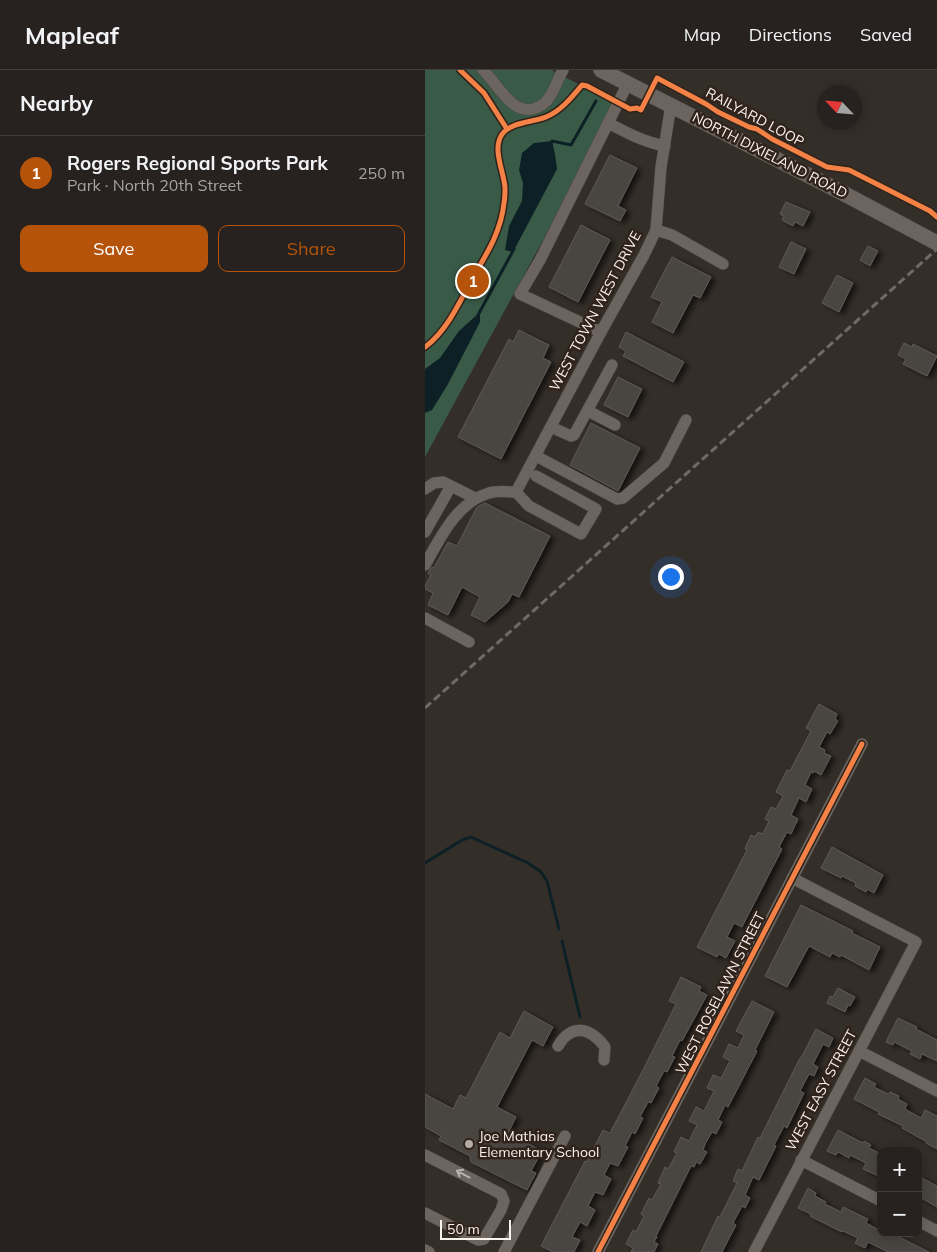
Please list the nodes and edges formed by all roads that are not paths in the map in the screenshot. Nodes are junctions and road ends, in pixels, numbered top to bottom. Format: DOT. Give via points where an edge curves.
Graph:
graph roads {
  1 [pos="483,70"];
  2 [pos="563,70"];
  3 [pos="601,70"];
  4 [pos="628,83"];
  5 [pos="671,105"];
  6 [pos="608,123"];
  7 [pos="665,146"];
  8 [pos="656,230"];
  9 [pos="937,243"];
  10 [pos="723,264"];
  11 [pos="601,332"];
  12 [pos="612,365"];
  13 [pos="588,411"];
  14 [pos="686,420"];
  15 [pos="615,425"];
  16 [pos="551,427"];
  17 [pos="536,456"];
  18 [pos="536,476"];
  19 [pos="451,486"];
  20 [pos="425,489"];
  21 [pos="516,492"];
  22 [pos="475,498"];
  23 [pos="425,532"];
  24 [pos="425,565"];
  25 [pos="425,618"];
  26 [pos="469,642"];
  27 [pos="862,744"];
  28 [pos="792,878"];
  29 [pos="558,1046"];
  30 [pos="859,1051"];
  31 [pos="604,1060"];
  32 [pos="937,1091"];
  33 [pos="565,1136"];
  34 [pos="425,1154"];
  35 [pos="801,1160"];
  36 [pos="877,1199"];
  37 [pos="425,1214"];
  38 [pos="922,1223"];
  39 [pos="937,1231"];
  40 [pos="425,1250"];
  41 [pos="429,1252"];
  42 [pos="504,1252"];
  43 [pos="597,1252"];
  44 [pos="754,1252"];
  1 -- 2 [label="street" via="511,103 528,110 547,100"];
  3 -- 4 [label="main road, NORTH DIXIELAND ROAD"];
  4 -- 5 [label="main road, NORTH DIXIELAND ROAD"];
  4 -- 6 [label="street"];
  5 -- 7 [label="street, WEST TOWN WEST DRIVE"];
  5 -- 9 [label="main road, NORTH DIXIELAND ROAD"];
  6 -- 7 [label="street" via="636,137"];
  6 -- 11 [label="street" via="520,294"];
  7 -- 8 [label="street, WEST TOWN WEST DRIVE"];
  8 -- 10 [label="street" via="672,235"];
  8 -- 11 [label="street, WEST TOWN WEST DRIVE"];
  11 -- 16 [label="street, WEST TOWN WEST DRIVE"];
  12 -- 13 [label="street"];
  13 -- 15 [label="street"];
  13 -- 16 [label="street" via="574,435"];
  14 -- 17 [label="street" via="664,463 623,498 617,499"];
  16 -- 17 [label="street, WEST TOWN WEST DRIVE"];
  17 -- 21 [label="street, WEST TOWN WEST DRIVE"];
  18 -- 21 [label="street" via="596,509 581,534 529,506"];
  19 -- 20 [label="street" via="443,482 434,483"];
  19 -- 22 [label="street"];
  19 -- 23 [label="street"];
  21 -- 22 [label="street" via="499,491"];
  22 -- 24 [label="street" via="444,532"];
  25 -- 26 [label="street"];
  27 -- 28 [label="street, WEST ROSELAWN STREET"];
  28 -- 30 [label="street, WEST EASY STREET" via="916,942"];
  28 -- 43 [label="street, WEST ROSELAWN STREET"];
  29 -- 31 [label="street" via="566,1035 578,1030 587,1032 605,1047"];
  30 -- 32 [label="street"];
  30 -- 35 [label="street, WEST EASY STREET"];
  33 -- 42 [label="street"];
  37 -- 34 [label="street, one-way" via="478,1240 484,1239 504,1201 501,1194"];
  35 -- 36 [label="street"];
  35 -- 44 [label="street, WEST EASY STREET"];
  38 -- 39 [label="street"];
  40 -- 41 [label="street"];
}
